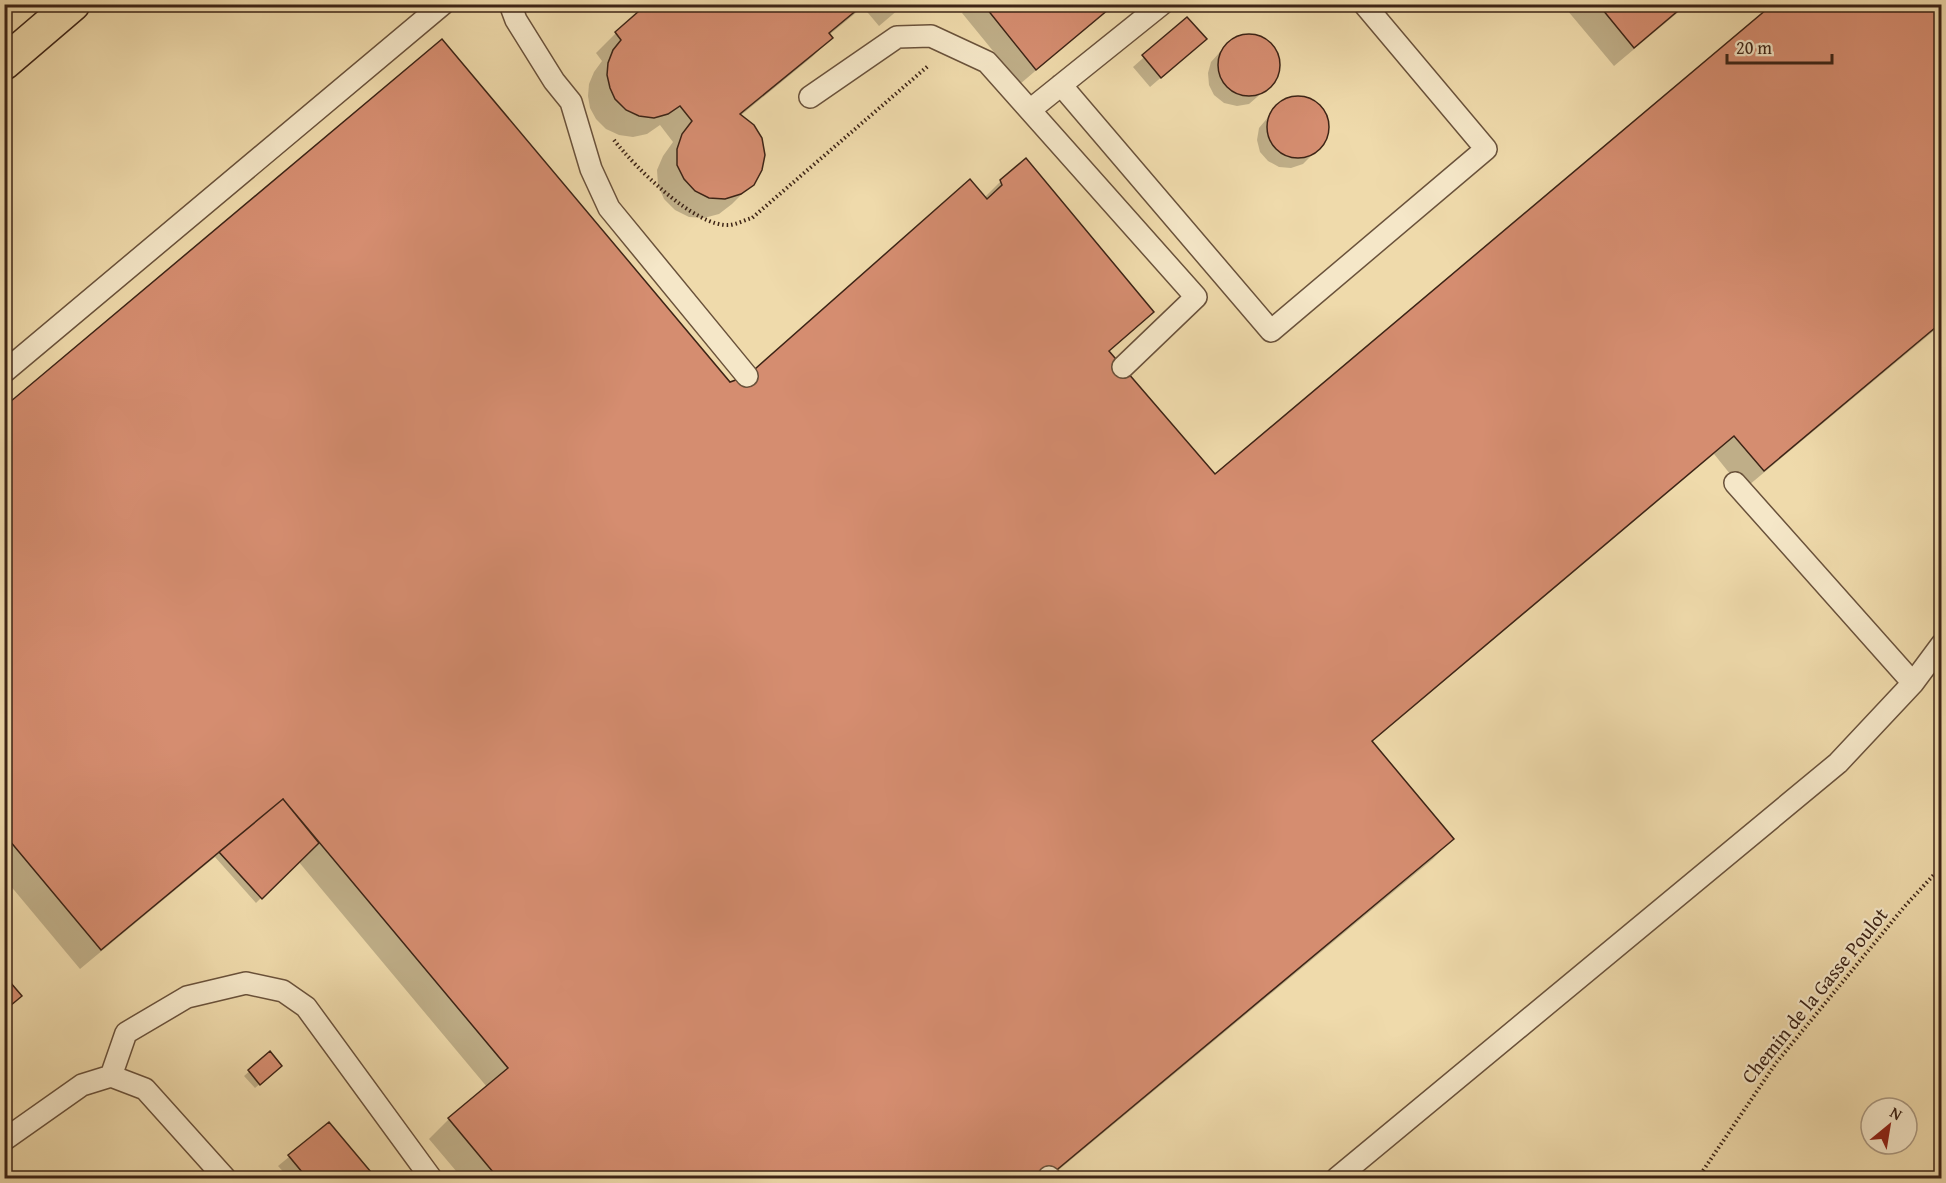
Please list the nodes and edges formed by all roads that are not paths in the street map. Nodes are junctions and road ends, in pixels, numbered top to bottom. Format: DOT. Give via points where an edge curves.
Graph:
graph roads {
  1 [pos="73,4"];
  2 [pos="443,4"];
  3 [pos="510,4"];
  4 [pos="1162,4"];
  5 [pos="1364,4"];
  6 [pos="4,63"];
  7 [pos="1061,85"];
  8 [pos="810,97"];
  9 [pos="1030,110"];
  10 [pos="1123,367"];
  11 [pos="4,372"];
  12 [pos="747,376"];
  13 [pos="1734,483"];
  14 [pos="1941,644"];
  15 [pos="1913,683"];
  16 [pos="111,1076"];
  17 [pos="4,1140"];
  18 [pos="225,1179"];
  19 [pos="431,1179"];
  20 [pos="1337,1179"];
  1 -- 6 [label="main road"];
  2 -- 11 [label="lane"];
  3 -- 12 [label="lane" via="516,20 571,102 591,169 609,208"];
  4 -- 7 [label="lane"];
  5 -- 7 [label="lane" via="1486,149 1271,331"];
  7 -- 9 [label="lane"];
  8 -- 9 [label="lane" via="897,37 931,36 987,62"];
  9 -- 10 [label="lane" via="1196,297"];
  13 -- 15 [label="lane"];
  14 -- 15 [label="lane"];
  15 -- 20 [label="lane" via="1838,763"];
  16 -- 17 [label="lane" via="82,1085"];
  16 -- 18 [label="lane" via="145,1089"];
  16 -- 19 [label="lane" via="126,1033 187,997 246,983 283,991 306,1006"];
}
